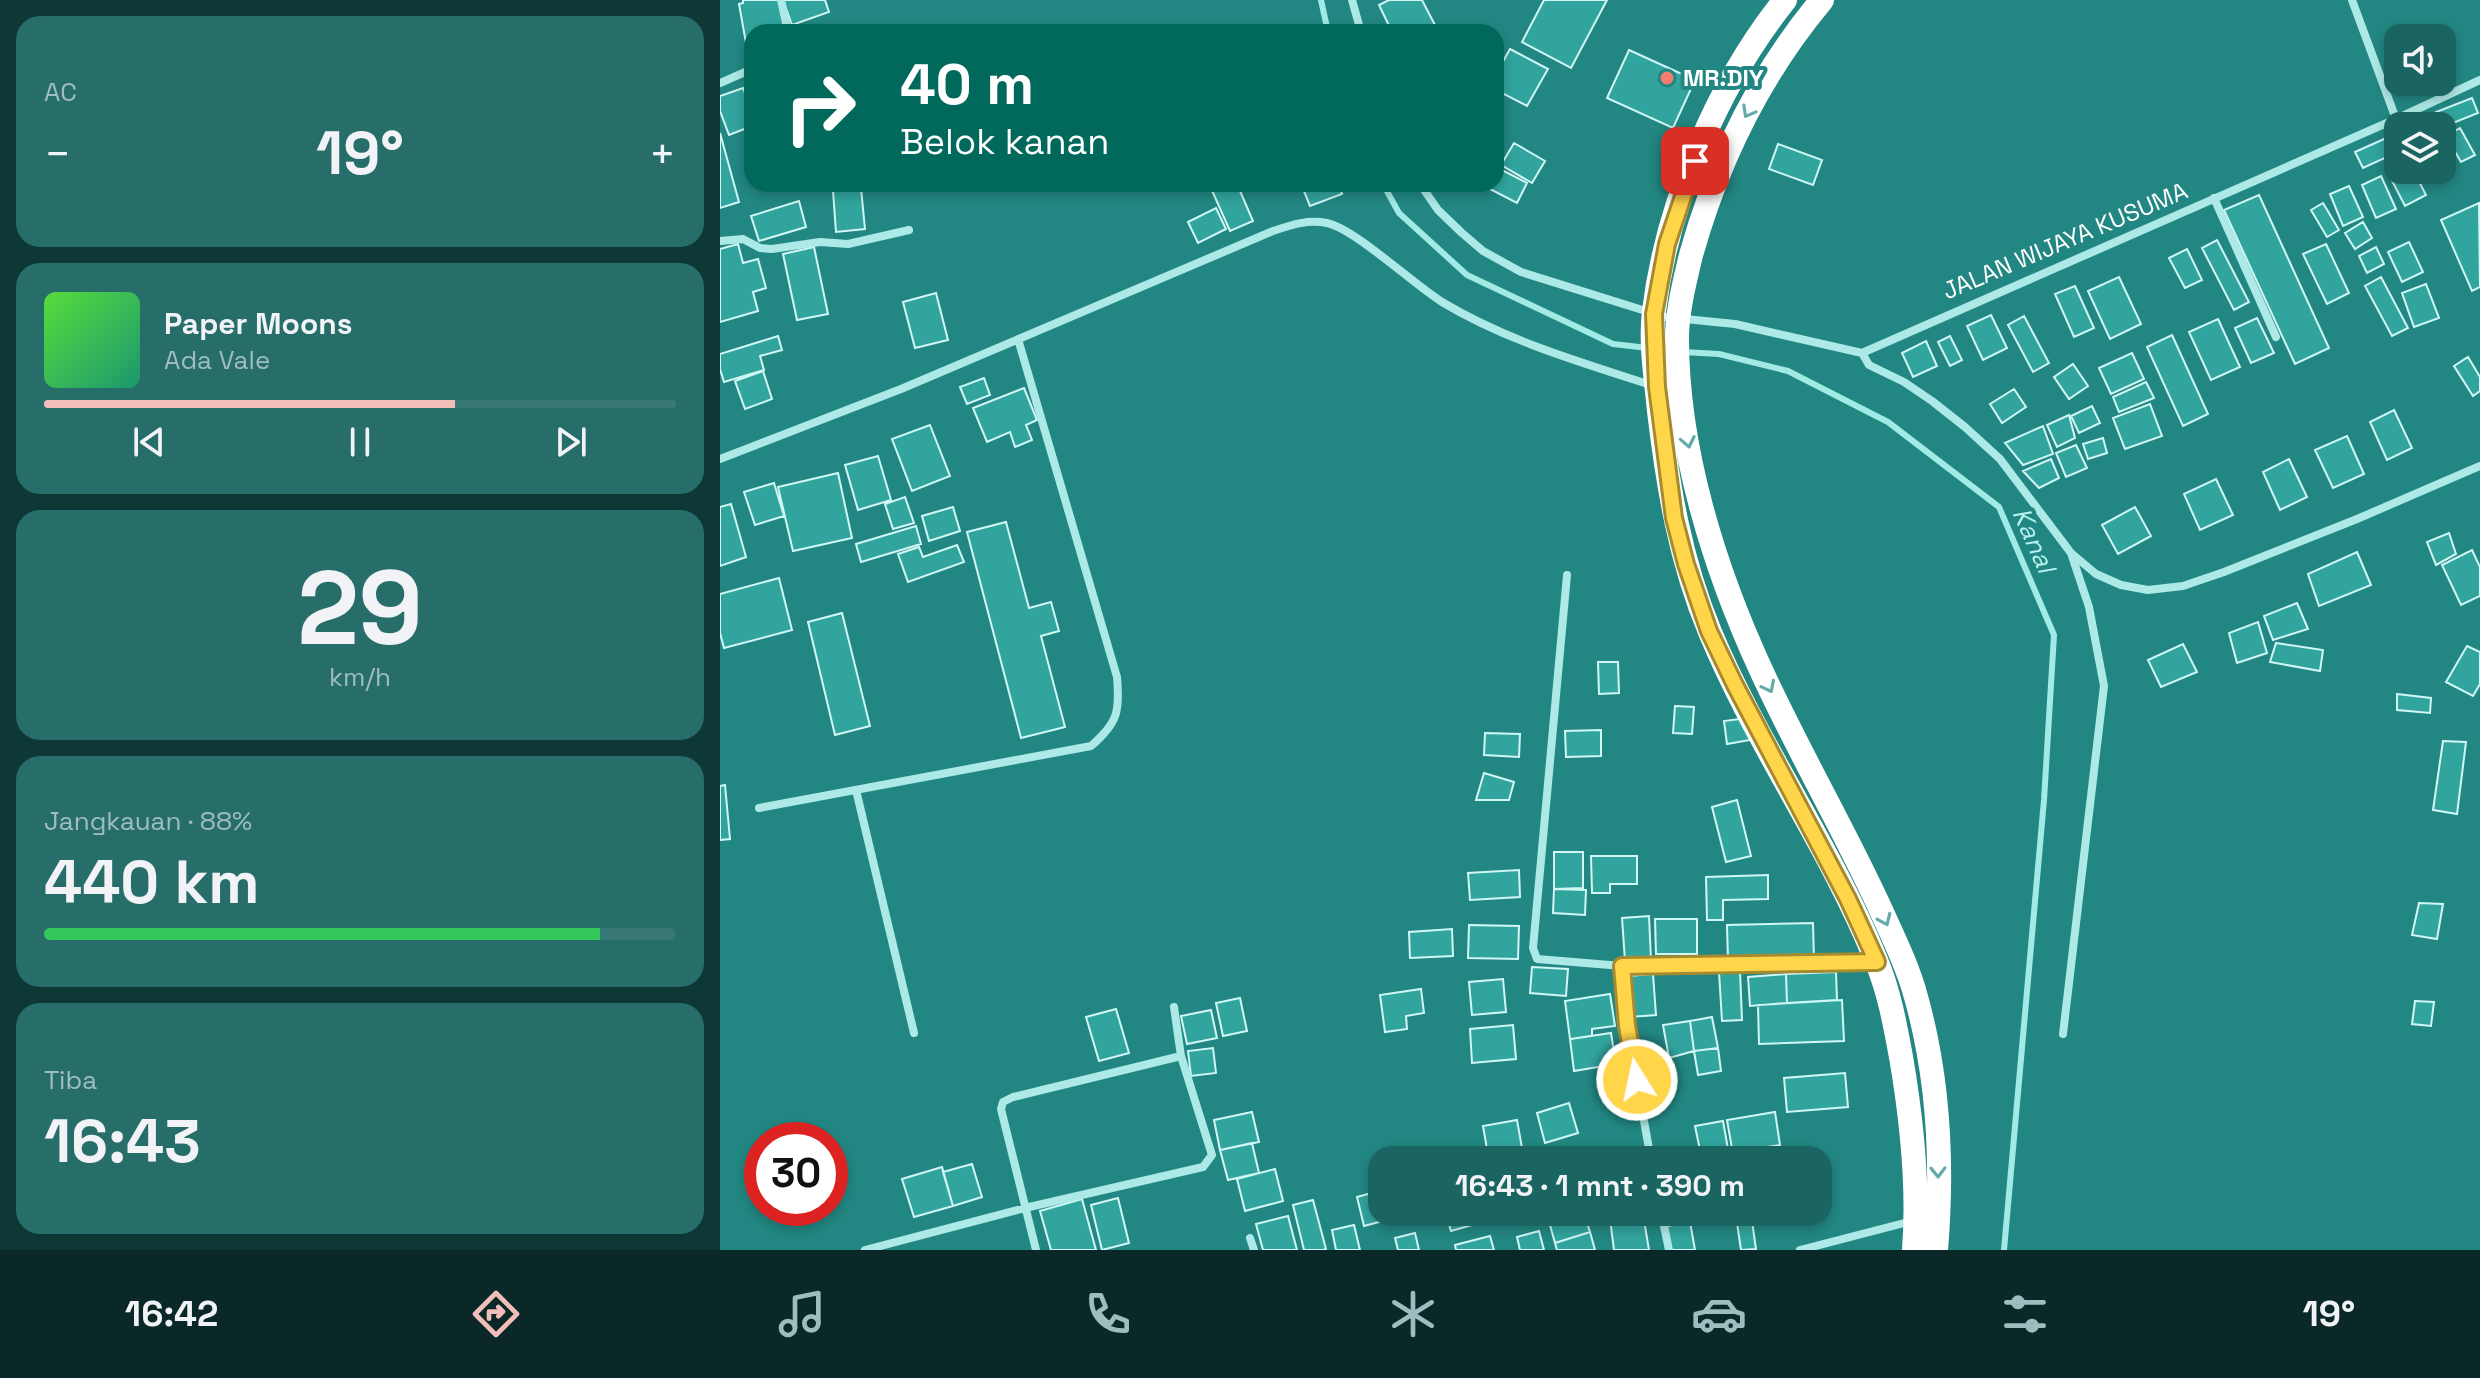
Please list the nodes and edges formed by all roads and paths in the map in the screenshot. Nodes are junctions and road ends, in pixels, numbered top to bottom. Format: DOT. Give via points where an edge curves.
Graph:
graph roads {
  1 [pos="781,0"];
  2 [pos="1352,0"];
  3 [pos="1785,0"];
  4 [pos="1822,0"];
  5 [pos="2352,0"];
  6 [pos="786,24"];
  7 [pos="1359,24"];
  8 [pos="744,72"];
  9 [pos="2480,80"];
  10 [pos="720,83"];
  11 [pos="2393,112"];
  12 [pos="2411,112"];
  13 [pos="2384,124"];
  14 [pos="1426,192"];
  15 [pos="2214,198"];
  16 [pos="909,230"];
  17 [pos="720,241"];
  18 [pos="1666,325"];
  19 [pos="2276,337"];
  20 [pos="1018,339"];
  21 [pos="1862,353"];
  22 [pos="1664,372"];
  23 [pos="720,459"];
  24 [pos="2480,466"];
  25 [pos="2071,553"];
  26 [pos="1567,575"];
  27 [pos="856,790"];
  28 [pos="759,808"];
  29 [pos="1877,962"];
  30 [pos="1622,966"];
  31 [pos="1174,1007"];
  32 [pos="1923,1028"];
  33 [pos="914,1033"];
  34 [pos="1897,1034"];
  35 [pos="2063,1034"];
  36 [pos="1181,1056"];
  37 [pos="1648,1146"];
  38 [pos="1025,1208"];
  39 [pos="1916,1220"];
  40 [pos="1664,1226"];
  41 [pos="1250,1238"];
  42 [pos="865,1250"];
  43 [pos="1036,1250"];
  44 [pos="1254,1250"];
  45 [pos="1669,1250"];
  46 [pos="1800,1250"];
  47 [pos="1914,1250"];
  48 [pos="1936,1250"];
  1 -- 6 [label="street"];
  2 -- 7 [label="street"];
  3 -- 18 [label="highway" via="1727,89 1703,140 1667,244"];
  4 -- 18 [label="highway, one-way" via="1733,137"];
  5 -- 11 [label="street"];
  8 -- 10 [label="street"];
  9 -- 12 [label="street, JALAN WIJAYA KUSUMA"];
  13 -- 15 [label="street, JALAN WIJAYA KUSUMA"];
  14 -- 18 [label="street" via="1483,251 1521,272"];
  15 -- 19 [label="street"];
  15 -- 21 [label="street, JALAN WIJAYA KUSUMA"];
  16 -- 17 [label="street" via="848,244 772,249 743,239"];
  18 -- 21 [label="street" via="1735,324"];
  18 -- 22 [label="highway"];
  20 -- 22 [label="street" via="1273,231 1307,222 1329,223 1442,301 1497,330 1559,355"];
  20 -- 23 [label="street"];
  20 -- 27 [label="street" via="1117,677 1117,714 1091,746"];
  21 -- 25 [label="street" via="1869,365 1932,401 2000,459"];
  22 -- 29 [label="highway" via="1674,518 1709,631"];
  22 -- 32 [label="highway, one-way" via="1682,390 1693,468 1718,566 1761,671 1894,939"];
  24 -- 25 [label="street" via="2183,586 2148,590 2121,585 2096,574"];
  25 -- 35 [label="street" via="2089,607 2104,686"];
  26 -- 30 [label="street" via="1534,954 1537,959"];
  27 -- 28 [label="street"];
  27 -- 33 [label="street"];
  29 -- 30 [label="street"];
  29 -- 34 [label="highway"];
  30 -- 37 [label="street"];
  31 -- 36 [label="street"];
  32 -- 34 [label="highway"];
  32 -- 48 [label="highway, one-way" via="1936,1091"];
  34 -- 39 [label="highway" via="1914,1146"];
  36 -- 38 [label="street" via="1003,1102"];
  36 -- 38 [label="street" via="1212,1155 1208,1163"];
  38 -- 42 [label="street"];
  38 -- 43 [label="street"];
  39 -- 46 [label="street"];
  39 -- 47 [label="highway"];
  40 -- 45 [label="street"];
  41 -- 44 [label="street"];
}
